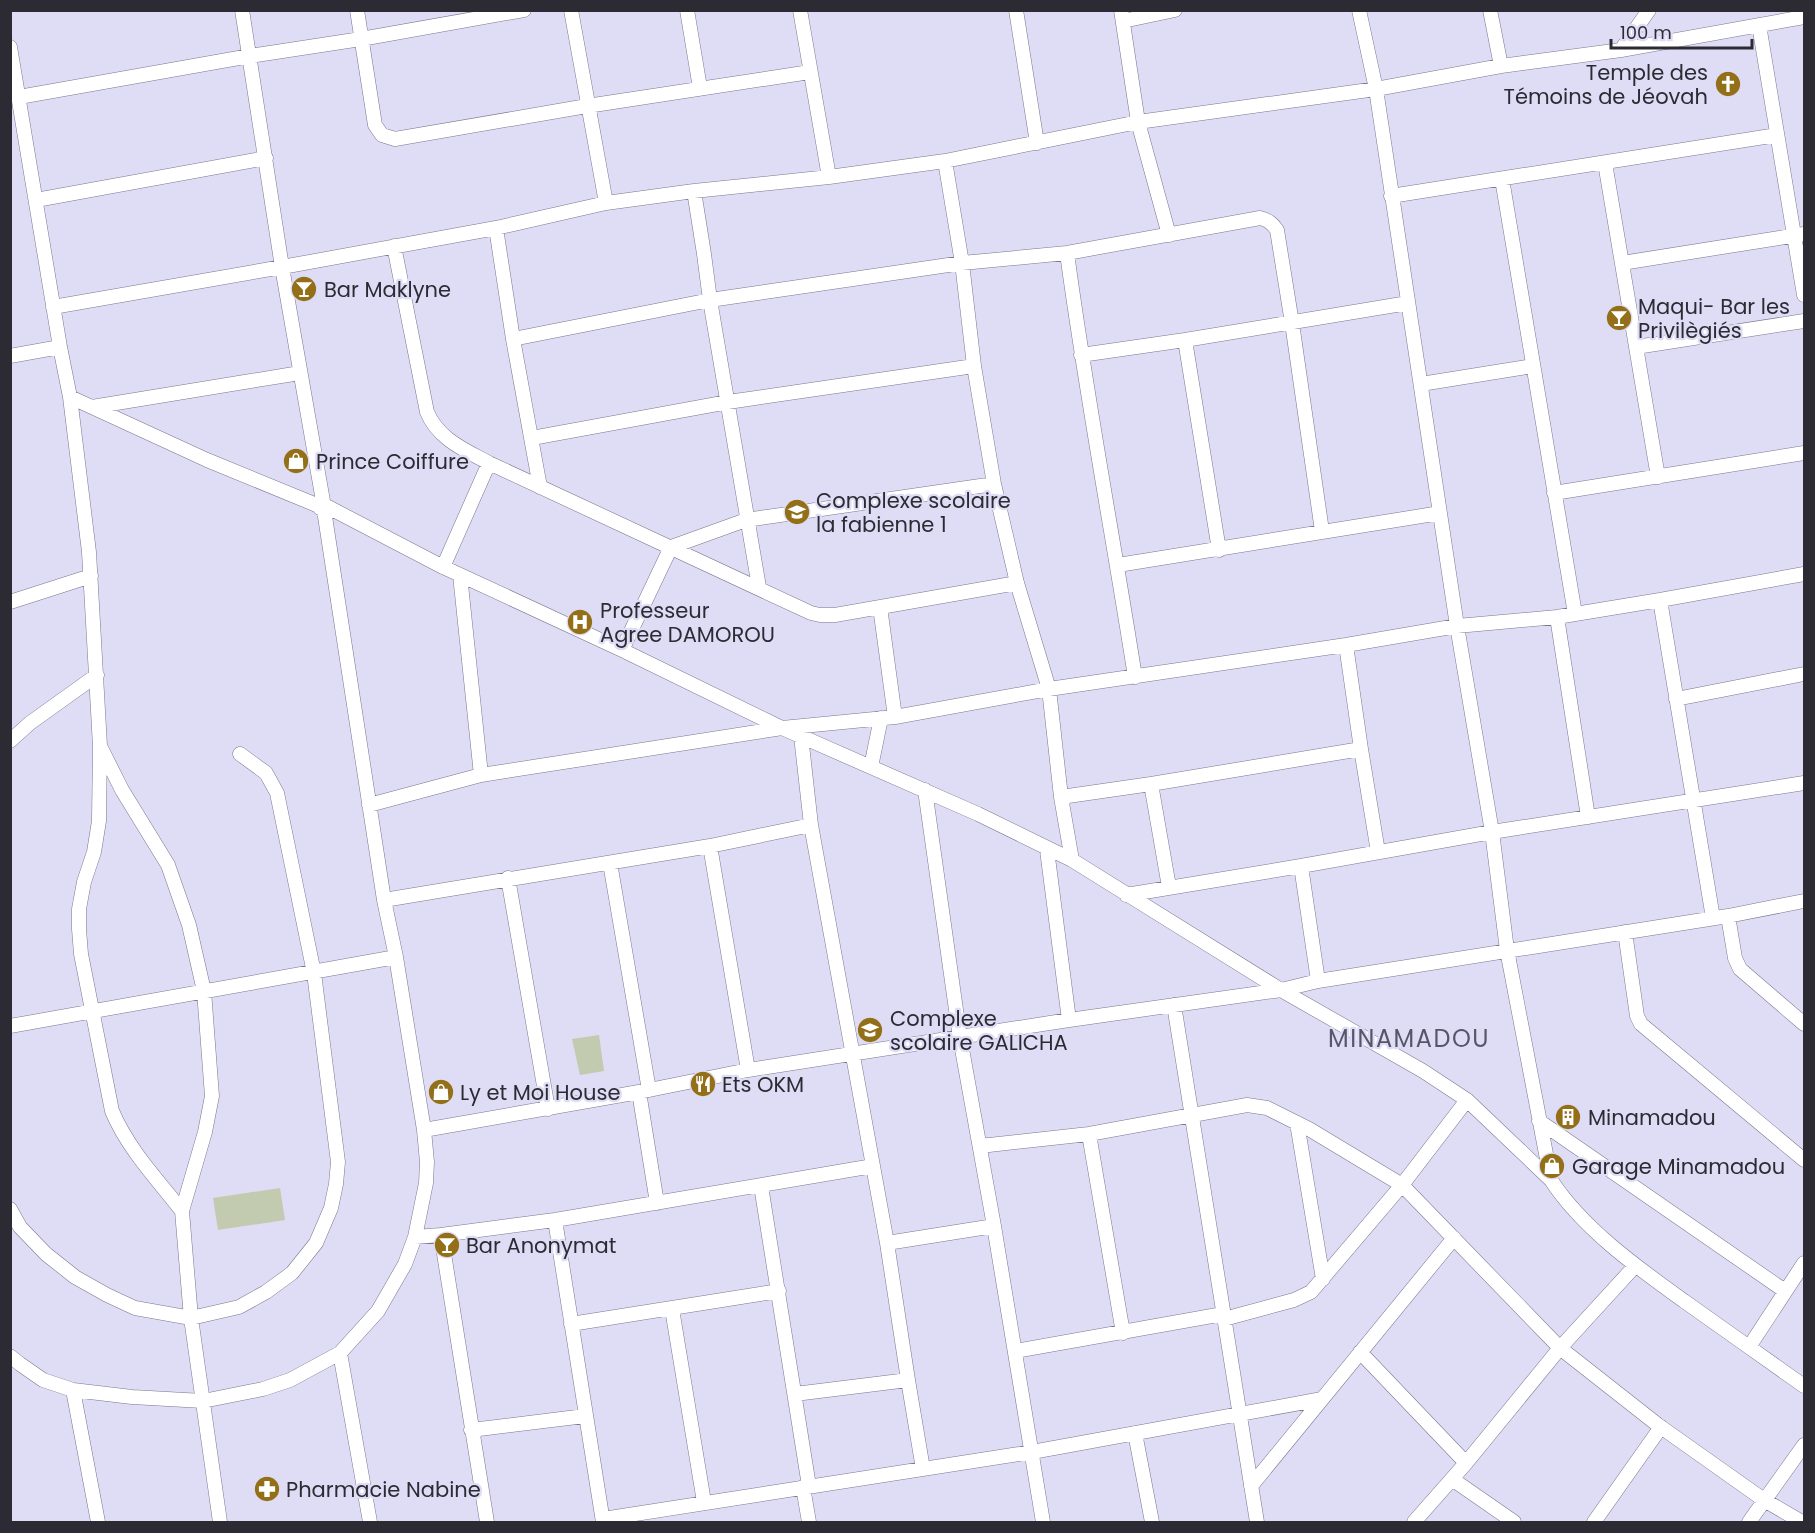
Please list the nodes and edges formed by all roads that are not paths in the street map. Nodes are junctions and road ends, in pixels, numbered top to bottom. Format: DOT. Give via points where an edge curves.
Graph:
graph roads {
  1 [pos="242,10"];
  2 [pos="357,10"];
  3 [pos="524,10"];
  4 [pos="571,10"];
  5 [pos="687,10"];
  6 [pos="800,10"];
  7 [pos="1016,10"];
  8 [pos="1175,10"];
  9 [pos="1359,10"];
  10 [pos="1490,10"];
  11 [pos="1649,10"];
  12 [pos="1122,16"];
  13 [pos="1804,17"];
  14 [pos="1759,25"];
  15 [pos="361,39"];
  16 [pos="10,47"];
  17 [pos="1621,50"];
  18 [pos="250,56"];
  19 [pos="1501,66"];
  20 [pos="13,72"];
  21 [pos="810,72"];
  22 [pos="700,88"];
  23 [pos="1376,89"];
  24 [pos="19,97"];
  25 [pos="587,106"];
  26 [pos="1138,122"];
  27 [pos="1778,135"];
  28 [pos="1037,143"];
  29 [pos="266,158"];
  30 [pos="945,161"];
  31 [pos="1605,162"];
  32 [pos="829,177"];
  33 [pos="1503,179"];
  34 [pos="693,190"];
  35 [pos="1391,196"];
  36 [pos="36,200"];
  37 [pos="606,203"];
  38 [pos="496,228"];
  39 [pos="1799,234"];
  40 [pos="1169,235"];
  41 [pos="394,246"];
  42 [pos="1067,253"];
  43 [pos="962,263"];
  44 [pos="1622,263"];
  45 [pos="282,267"];
  46 [pos="1804,295"];
  47 [pos="710,300"];
  48 [pos="1408,303"];
  49 [pos="53,307"];
  50 [pos="1804,321"];
  51 [pos="1292,323"];
  52 [pos="513,339"];
  53 [pos="1185,340"];
  54 [pos="60,347"];
  55 [pos="1636,347"];
  56 [pos="1081,355"];
  57 [pos="10,356"];
  58 [pos="974,366"];
  59 [pos="1533,366"];
  60 [pos="300,373"];
  61 [pos="1420,384"];
  62 [pos="70,397"];
  63 [pos="728,402"];
  64 [pos="92,407"];
  65 [pos="532,438"];
  66 [pos="1804,453"];
  67 [pos="489,463"];
  68 [pos="1658,477"];
  69 [pos="994,484"];
  70 [pos="540,487"];
  71 [pos="1554,493"];
  72 [pos="323,506"];
  73 [pos="1440,513"];
  74 [pos="746,520"];
  75 [pos="1322,531"];
  76 [pos="671,547"];
  77 [pos="1218,550"];
  78 [pos="1118,565"];
  79 [pos="443,567"];
  80 [pos="1804,574"];
  81 [pos="460,575"];
  82 [pos="91,576"];
  83 [pos="1017,583"];
  84 [pos="759,588"];
  85 [pos="1660,600"];
  86 [pos="10,602"];
  87 [pos="880,607"];
  88 [pos="1575,614"];
  89 [pos="1557,617"];
  90 [pos="1457,626"];
  91 [pos="1346,645"];
  92 [pos="622,650"];
  93 [pos="1804,674"];
  94 [pos="97,675"];
  95 [pos="1135,677"];
  96 [pos="1049,689"];
  97 [pos="1676,699"];
  98 [pos="888,717"];
  99 [pos="782,728"];
  100 [pos="801,736"];
  101 [pos="10,741"];
  102 [pos="100,746"];
  103 [pos="1361,749"];
  104 [pos="240,753"];
  105 [pos="871,767"];
  106 [pos="482,775"];
  107 [pos="1804,783"];
  108 [pos="1151,784"];
  109 [pos="925,790"];
  110 [pos="1062,797"];
  111 [pos="1694,801"];
  112 [pos="369,805"];
  113 [pos="1588,817"];
  114 [pos="812,825"];
  115 [pos="1492,832"];
  116 [pos="710,846"];
  117 [pos="1047,850"];
  118 [pos="1377,852"];
  119 [pos="1072,860"];
  120 [pos="610,863"];
  121 [pos="1301,866"];
  122 [pos="508,878"];
  123 [pos="1169,887"];
  124 [pos="1126,895"];
  125 [pos="384,900"];
  126 [pos="1804,901"];
  127 [pos="1728,916"];
  128 [pos="1713,918"];
  129 [pos="1625,932"];
  130 [pos="1507,950"];
  131 [pos="396,957"];
  132 [pos="314,973"];
  133 [pos="1318,981"];
  134 [pos="1281,990"];
  135 [pos="204,991"];
  136 [pos="1174,1005"];
  137 [pos="93,1011"];
  138 [pos="1069,1020"];
  139 [pos="1804,1024"];
  140 [pos="10,1026"];
  141 [pos="960,1038"];
  142 [pos="854,1053"];
  143 [pos="748,1070"];
  144 [pos="644,1091"];
  145 [pos="1467,1100"];
  146 [pos="548,1109"];
  147 [pos="1192,1114"];
  148 [pos="1539,1121"];
  149 [pos="1297,1123"];
  150 [pos="424,1130"];
  151 [pos="1089,1134"];
  152 [pos="980,1146"];
  153 [pos="1804,1160"];
  154 [pos="873,1166"];
  155 [pos="1551,1180"];
  156 [pos="1402,1185"];
  157 [pos="761,1186"];
  158 [pos="657,1203"];
  159 [pos="10,1209"];
  160 [pos="182,1211"];
  161 [pos="555,1220"];
  162 [pos="994,1226"];
  163 [pos="441,1235"];
  164 [pos="416,1237"];
  165 [pos="1454,1238"];
  166 [pos="887,1243"];
  167 [pos="1804,1263"];
  168 [pos="1635,1266"];
  169 [pos="1323,1279"];
  170 [pos="779,1291"];
  171 [pos="1785,1292"];
  172 [pos="672,1309"];
  173 [pos="1223,1316"];
  174 [pos="191,1318"];
  175 [pos="571,1324"];
  176 [pos="1123,1333"];
  177 [pos="1749,1347"];
  178 [pos="1560,1348"];
  179 [pos="1015,1350"];
  180 [pos="1360,1352"];
  181 [pos="340,1353"];
  182 [pos="10,1356"];
  183 [pos="908,1380"];
  184 [pos="1804,1386"];
  185 [pos="73,1390"];
  186 [pos="795,1394"];
  187 [pos="1322,1399"];
  188 [pos="203,1401"];
  189 [pos="1239,1415"];
  190 [pos="585,1416"];
  191 [pos="1661,1427"];
  192 [pos="471,1430"];
  193 [pos="1134,1433"];
  194 [pos="1804,1445"];
  195 [pos="1032,1452"];
  196 [pos="1466,1463"];
  197 [pos="923,1469"];
  198 [pos="1452,1479"];
  199 [pos="806,1486"];
  200 [pos="1251,1486"];
  201 [pos="1764,1500"];
  202 [pos="704,1502"];
  203 [pos="603,1521"];
  204 [pos="98,1522"];
  205 [pos="220,1522"];
  206 [pos="370,1522"];
  207 [pos="487,1522"];
  208 [pos="808,1522"];
  209 [pos="1043,1522"];
  210 [pos="1152,1522"];
  211 [pos="1257,1522"];
  212 [pos="1414,1522"];
  213 [pos="1514,1522"];
  214 [pos="1594,1522"];
  215 [pos="1749,1522"];
  216 [pos="1802,1522"];
  1 -- 18 [label="street"];
  2 -- 15 [label="street"];
  3 -- 15 [label="street"];
  4 -- 25 [label="street"];
  5 -- 22 [label="street"];
  6 -- 21 [label="street"];
  7 -- 28 [label="street"];
  8 -- 12 [label="street"];
  9 -- 23 [label="street"];
  10 -- 19 [label="street"];
  11 -- 17 [label="street"];
  12 -- 26 [label="street"];
  13 -- 14 [label="street"];
  14 -- 17 [label="street"];
  14 -- 27 [label="street"];
  15 -- 18 [label="street"];
  15 -- 25 [label="street" via="375,125 388,137 395,139"];
  16 -- 20 [label="street"];
  17 -- 19 [label="street"];
  18 -- 24 [label="street"];
  18 -- 29 [label="street"];
  19 -- 23 [label="street"];
  20 -- 24 [label="street"];
  21 -- 22 [label="street"];
  21 -- 32 [label="street"];
  22 -- 25 [label="street"];
  23 -- 26 [label="street"];
  23 -- 35 [label="street"];
  24 -- 36 [label="street"];
  25 -- 37 [label="street"];
  26 -- 28 [label="street"];
  26 -- 40 [label="street"];
  27 -- 31 [label="street"];
  27 -- 39 [label="street"];
  28 -- 30 [label="street"];
  29 -- 36 [label="street"];
  29 -- 45 [label="street"];
  30 -- 32 [label="street"];
  30 -- 43 [label="street"];
  31 -- 33 [label="street"];
  31 -- 44 [label="street"];
  32 -- 34 [label="street"];
  33 -- 35 [label="street"];
  33 -- 59 [label="street"];
  34 -- 37 [label="street"];
  34 -- 47 [label="street"];
  35 -- 48 [label="street"];
  36 -- 49 [label="street"];
  37 -- 38 [label="street"];
  38 -- 41 [label="street"];
  38 -- 52 [label="street"];
  39 -- 44 [label="street"];
  39 -- 46 [label="street"];
  40 -- 42 [label="street"];
  40 -- 51 [label="street" via="1267,219 1277,230"];
  41 -- 45 [label="street"];
  41 -- 67 [label="street" via="432,423 447,439"];
  42 -- 43 [label="street"];
  42 -- 56 [label="street"];
  43 -- 47 [label="street"];
  43 -- 58 [label="street"];
  44 -- 55 [label="street"];
  45 -- 49 [label="street"];
  45 -- 60 [label="street"];
  47 -- 52 [label="street"];
  47 -- 63 [label="street"];
  48 -- 51 [label="street"];
  48 -- 61 [label="street"];
  49 -- 54 [label="street"];
  50 -- 55 [label="street"];
  51 -- 53 [label="street"];
  51 -- 75 [label="street"];
  52 -- 65 [label="street"];
  53 -- 56 [label="street"];
  53 -- 77 [label="street"];
  54 -- 57 [label="street"];
  54 -- 62 [label="street"];
  55 -- 68 [label="street"];
  56 -- 78 [label="street"];
  58 -- 63 [label="street"];
  58 -- 69 [label="street"];
  59 -- 61 [label="street"];
  59 -- 71 [label="street"];
  60 -- 64 [label="street"];
  60 -- 72 [label="street"];
  61 -- 73 [label="street"];
  62 -- 64 [label="street"];
  62 -- 82 [label="street"];
  63 -- 65 [label="street"];
  63 -- 74 [label="street"];
  64 -- 72 [label="street" via="207,460"];
  65 -- 70 [label="street"];
  66 -- 68 [label="street"];
  67 -- 70 [label="street"];
  67 -- 79 [label="street"];
  68 -- 71 [label="street"];
  69 -- 74 [label="street"];
  69 -- 83 [label="street"];
  70 -- 76 [label="street"];
  71 -- 88 [label="street"];
  72 -- 79 [label="street"];
  72 -- 112 [label="street"];
  73 -- 75 [label="street"];
  73 -- 90 [label="street"];
  74 -- 76 [label="street"];
  74 -- 84 [label="street"];
  75 -- 77 [label="street"];
  76 -- 84 [label="street"];
  76 -- 92 [label="street"];
  77 -- 78 [label="street"];
  78 -- 95 [label="street"];
  79 -- 81 [label="street"];
  80 -- 85 [label="street"];
  81 -- 92 [label="street"];
  81 -- 106 [label="street"];
  82 -- 86 [label="street"];
  82 -- 94 [label="street"];
  83 -- 87 [label="street"];
  83 -- 96 [label="street"];
  84 -- 87 [label="street" via="820,615"];
  85 -- 88 [label="street"];
  85 -- 97 [label="street"];
  87 -- 98 [label="street"];
  88 -- 89 [label="street"];
  89 -- 90 [label="street"];
  89 -- 113 [label="street"];
  90 -- 91 [label="street"];
  90 -- 115 [label="street"];
  91 -- 95 [label="street"];
  91 -- 103 [label="street"];
  92 -- 99 [label="street"];
  93 -- 97 [label="street"];
  94 -- 101 [label="street"];
  94 -- 102 [label="street"];
  95 -- 96 [label="street"];
  96 -- 98 [label="street"];
  96 -- 110 [label="street"];
  97 -- 111 [label="street"];
  98 -- 99 [label="street"];
  98 -- 105 [label="street"];
  99 -- 100 [label="street"];
  99 -- 106 [label="street"];
  100 -- 105 [label="street"];
  100 -- 114 [label="street"];
  102 -- 135 [label="street" via="168,865 189,926"];
  102 -- 137 [label="street" via="99,821 79,909 81,954"];
  103 -- 108 [label="street"];
  103 -- 118 [label="street"];
  104 -- 132 [label="street" via="266,773 277,793"];
  105 -- 109 [label="street"];
  106 -- 112 [label="street"];
  107 -- 111 [label="street"];
  108 -- 110 [label="street"];
  108 -- 123 [label="street"];
  109 -- 117 [label="street"];
  109 -- 141 [label="street"];
  110 -- 119 [label="street"];
  111 -- 113 [label="street"];
  111 -- 128 [label="street"];
  112 -- 125 [label="street"];
  113 -- 115 [label="street"];
  114 -- 116 [label="street"];
  114 -- 142 [label="street"];
  115 -- 118 [label="street"];
  115 -- 130 [label="street"];
  116 -- 120 [label="street"];
  116 -- 143 [label="street"];
  117 -- 119 [label="street"];
  117 -- 138 [label="street"];
  118 -- 121 [label="street"];
  119 -- 124 [label="street"];
  120 -- 122 [label="street"];
  120 -- 144 [label="street"];
  121 -- 123 [label="street"];
  121 -- 133 [label="street"];
  122 -- 125 [label="street"];
  122 -- 146 [label="street"];
  123 -- 124 [label="street"];
  124 -- 134 [label="street"];
  125 -- 131 [label="street"];
  126 -- 127 [label="street"];
  127 -- 128 [label="street"];
  127 -- 139 [label="street" via="1740,969"];
  128 -- 129 [label="street"];
  129 -- 130 [label="street"];
  129 -- 153 [label="street" via="1641,1024"];
  130 -- 133 [label="street"];
  130 -- 148 [label="street"];
  131 -- 132 [label="street"];
  131 -- 150 [label="street"];
  132 -- 135 [label="street"];
  132 -- 174 [label="street" via="337,1151 331,1208 316,1243 292,1273 239,1307"];
  133 -- 134 [label="street"];
  134 -- 136 [label="street"];
  134 -- 145 [label="street"];
  135 -- 137 [label="street"];
  135 -- 160 [label="street" via="212,1096"];
  136 -- 138 [label="street"];
  136 -- 147 [label="street"];
  137 -- 140 [label="street"];
  137 -- 160 [label="street" via="112,1111 119,1128"];
  138 -- 141 [label="street"];
  141 -- 142 [label="street"];
  141 -- 152 [label="street"];
  142 -- 143 [label="street"];
  142 -- 154 [label="street"];
  143 -- 144 [label="street"];
  144 -- 146 [label="street"];
  144 -- 158 [label="street"];
  145 -- 155 [label="street"];
  145 -- 156 [label="street"];
  146 -- 150 [label="street"];
  147 -- 149 [label="street" via="1257,1105"];
  147 -- 151 [label="street"];
  147 -- 173 [label="street"];
  148 -- 155 [label="street"];
  148 -- 171 [label="street"];
  149 -- 156 [label="street"];
  149 -- 169 [label="street"];
  150 -- 164 [label="street" via="426,1183"];
  151 -- 152 [label="street"];
  151 -- 176 [label="street"];
  152 -- 162 [label="street"];
  154 -- 157 [label="street"];
  154 -- 166 [label="street"];
  155 -- 168 [label="street" via="1578,1214"];
  156 -- 165 [label="street"];
  156 -- 169 [label="street"];
  157 -- 158 [label="street"];
  157 -- 170 [label="street"];
  158 -- 161 [label="street"];
  159 -- 174 [label="street" via="20,1227 75,1277 135,1308"];
  160 -- 174 [label="street"];
  161 -- 163 [label="street"];
  161 -- 175 [label="street"];
  162 -- 166 [label="street"];
  162 -- 179 [label="street"];
  163 -- 164 [label="street"];
  163 -- 192 [label="street"];
  164 -- 181 [label="street" via="378,1311"];
  165 -- 178 [label="street"];
  165 -- 180 [label="street"];
  166 -- 183 [label="street"];
  167 -- 171 [label="street"];
  168 -- 177 [label="street"];
  168 -- 178 [label="street"];
  169 -- 173 [label="street" via="1311,1292 1294,1300"];
  170 -- 172 [label="street"];
  170 -- 186 [label="street"];
  171 -- 177 [label="street"];
  172 -- 175 [label="street"];
  172 -- 202 [label="street"];
  173 -- 176 [label="street"];
  173 -- 189 [label="street"];
  174 -- 188 [label="street"];
  175 -- 190 [label="street"];
  176 -- 179 [label="street"];
  177 -- 184 [label="street"];
  178 -- 191 [label="street"];
  178 -- 196 [label="street"];
  179 -- 195 [label="street"];
  180 -- 187 [label="street"];
  180 -- 196 [label="street"];
  181 -- 188 [label="street" via="281,1383"];
  181 -- 206 [label="street"];
  182 -- 185 [label="street" via="43,1380"];
  183 -- 186 [label="street"];
  183 -- 197 [label="street"];
  185 -- 188 [label="street"];
  185 -- 204 [label="street"];
  186 -- 199 [label="street"];
  187 -- 189 [label="street"];
  187 -- 200 [label="street"];
  188 -- 205 [label="street"];
  189 -- 193 [label="street"];
  189 -- 200 [label="street"];
  190 -- 192 [label="street"];
  190 -- 203 [label="street"];
  191 -- 201 [label="street"];
  191 -- 214 [label="street"];
  192 -- 207 [label="street"];
  193 -- 195 [label="street"];
  193 -- 210 [label="street"];
  194 -- 201 [label="street"];
  195 -- 197 [label="street"];
  195 -- 209 [label="street"];
  196 -- 198 [label="street"];
  197 -- 199 [label="street"];
  198 -- 212 [label="street"];
  198 -- 213 [label="street"];
  199 -- 202 [label="street"];
  199 -- 208 [label="street"];
  200 -- 211 [label="street"];
  201 -- 215 [label="street"];
  201 -- 216 [label="street"];
  202 -- 203 [label="street"];
}
